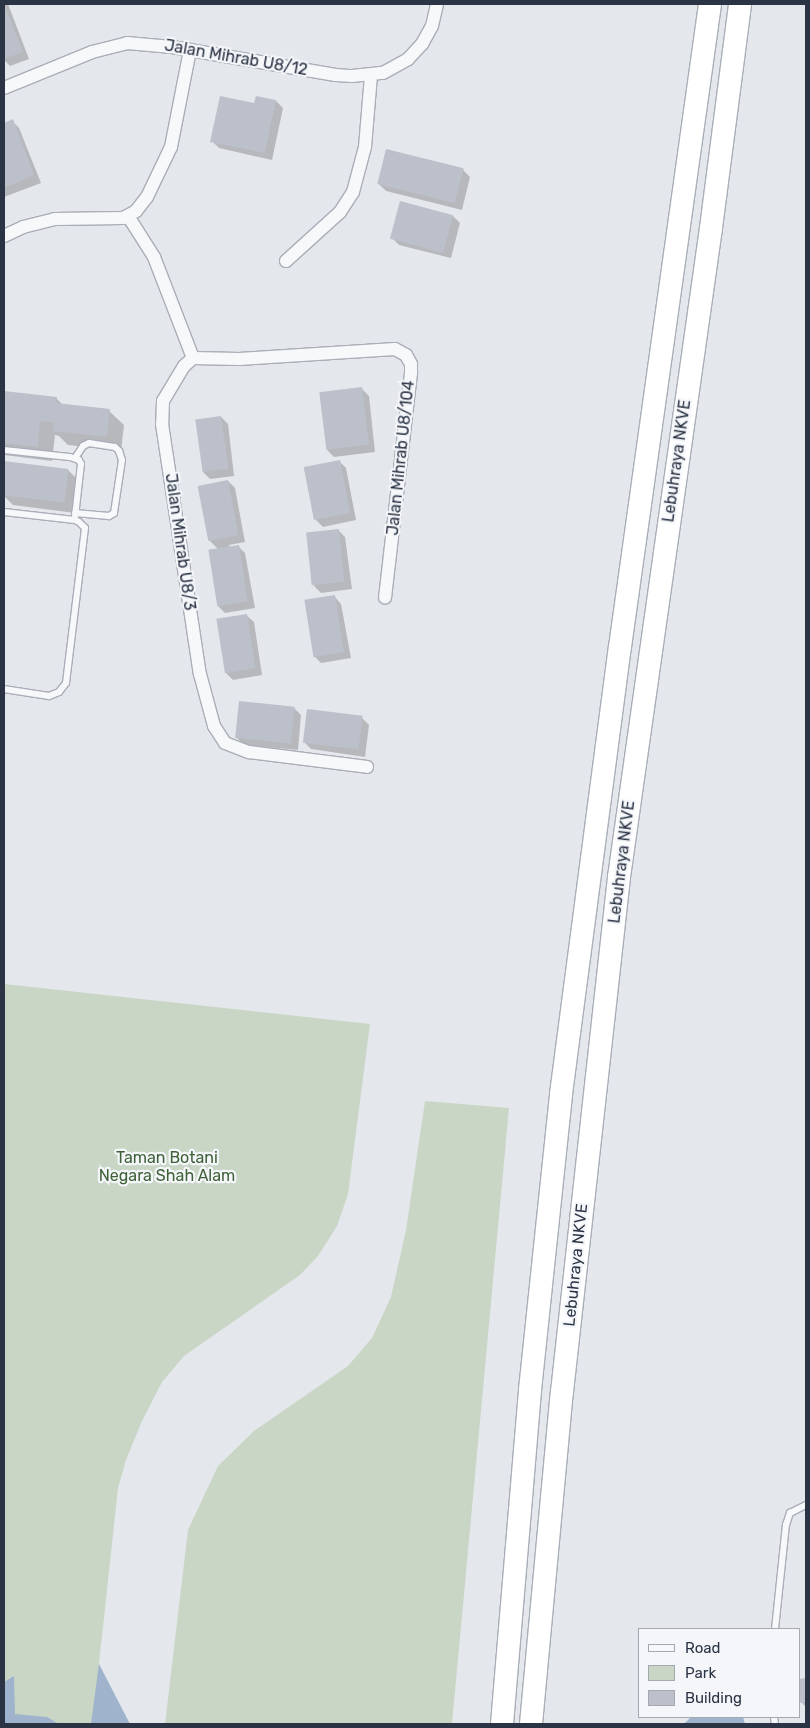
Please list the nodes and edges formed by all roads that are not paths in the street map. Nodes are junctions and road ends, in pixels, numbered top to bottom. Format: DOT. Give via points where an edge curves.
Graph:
graph roads {
  1 [pos="437,4"];
  2 [pos="710,4"];
  3 [pos="740,4"];
  4 [pos="190,50"];
  5 [pos="370,75"];
  6 [pos="4,88"];
  7 [pos="128,216"];
  8 [pos="4,236"];
  9 [pos="286,261"];
  10 [pos="193,358"];
  11 [pos="4,450"];
  12 [pos="75,458"];
  13 [pos="4,512"];
  14 [pos="75,517"];
  15 [pos="385,598"];
  16 [pos="4,689"];
  17 [pos="367,767"];
  18 [pos="806,1505"];
  19 [pos="775,1628"];
  20 [pos="502,1724"];
  21 [pos="531,1724"];
  1 -- 5 [label="street, Jalan Mihrab U8/12" via="432,26 414,53 391,70"];
  2 -- 20 [label="highway, Lebuhraya NKVE" via="561,1094 530,1390"];
  3 -- 21 [label="highway, Lebuhraya NKVE" via="619,876 562,1392"];
  4 -- 5 [label="street, Jalan Mihrab U8/12" via="309,71"];
  4 -- 6 [label="street, Jalan Mihrab U8/12" via="144,43 110,46"];
  4 -- 7 [label="street" via="171,148 147,197"];
  5 -- 9 [label="street" via="365,147 353,192 340,212"];
  7 -- 8 [label="street" via="55,219 23,227"];
  7 -- 10 [label="street" via="154,257"];
  10 -- 15 [label="street, Jalan Mihrab U8/104" via="239,359 395,348 406,355 411,373"];
  10 -- 17 [label="street, Jalan Mihrab U8/3" via="184,366 163,401 162,424 200,674 214,726 225,743 249,752"];
  11 -- 12 [label="lane"];
  12 -- 14 [label="lane" via="81,464"];
  12 -- 14 [label="lane" via="89,443 115,447 122,460 114,513"];
  13 -- 14 [label="lane"];
  14 -- 16 [label="lane" via="83,524 84,533 66,683 59,692 49,696"];
  18 -- 19 [label="lane" via="790,1513 786,1525"];
}
